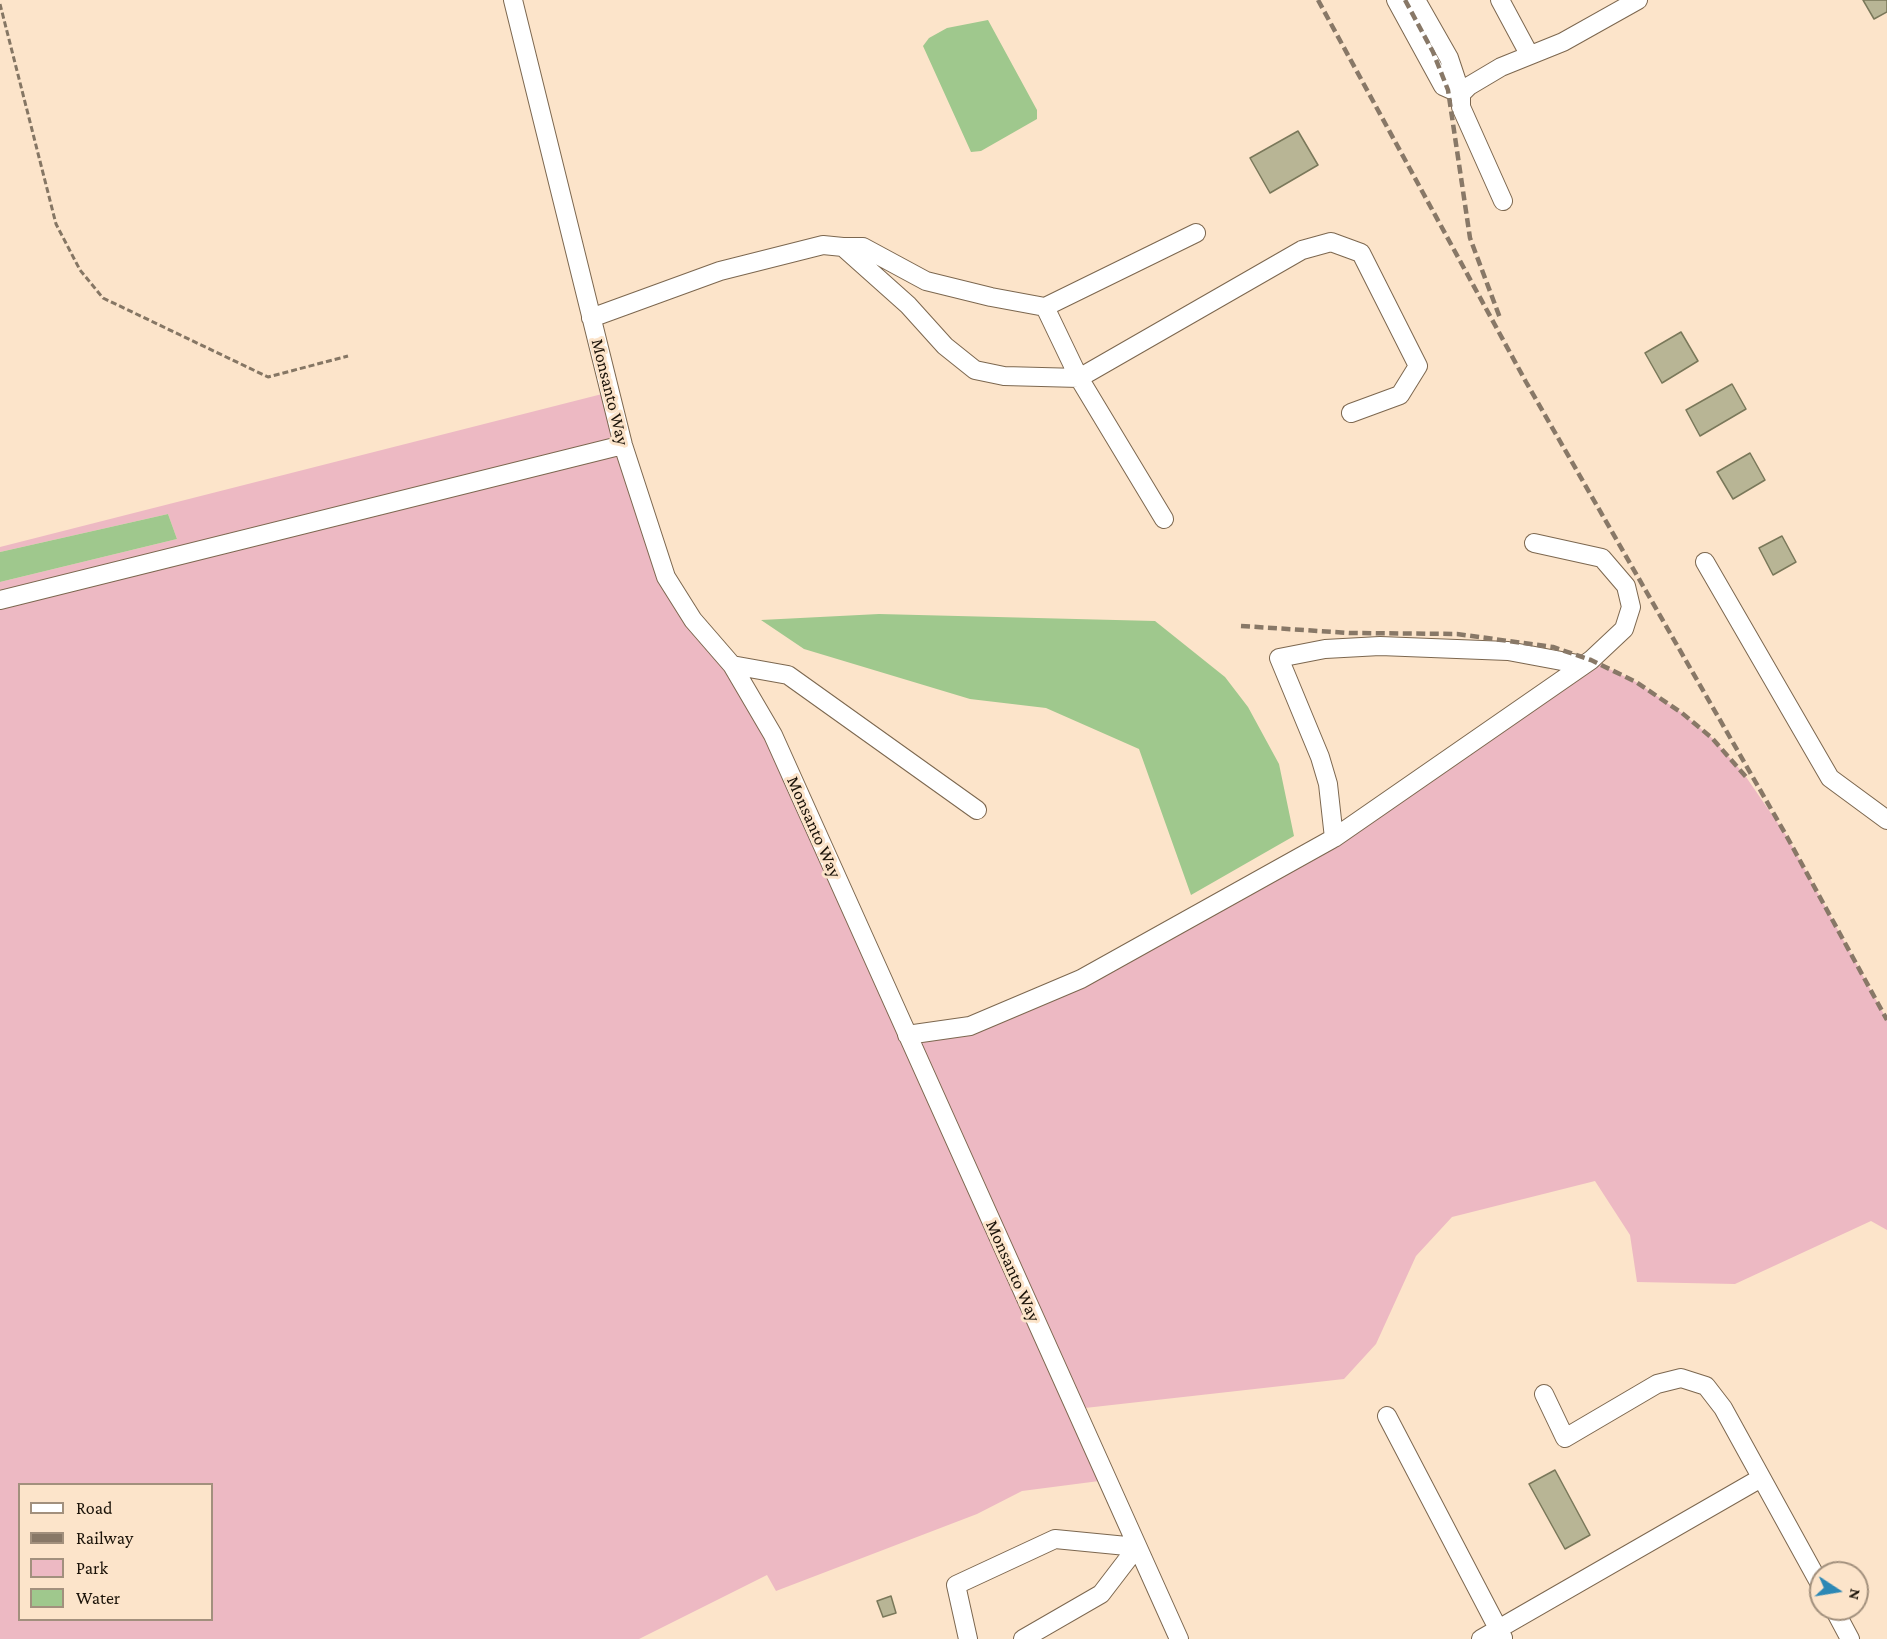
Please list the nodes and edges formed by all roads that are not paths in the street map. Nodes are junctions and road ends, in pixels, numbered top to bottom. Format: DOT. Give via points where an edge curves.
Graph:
graph roads {
  1 [pos="513,0"];
  2 [pos="1396,0"];
  3 [pos="1416,0"];
  4 [pos="1500,0"];
  5 [pos="1638,0"];
  6 [pos="1528,54"];
  7 [pos="1461,94"];
  8 [pos="1503,201"];
  9 [pos="1196,233"];
  10 [pos="843,247"];
  11 [pos="1045,307"];
  12 [pos="591,318"];
  13 [pos="1079,378"];
  14 [pos="1351,413"];
  15 [pos="623,445"];
  16 [pos="1164,519"];
  17 [pos="1534,543"];
  18 [pos="1705,562"];
  19 [pos="0,600"];
  20 [pos="732,665"];
  21 [pos="1583,665"];
  22 [pos="977,810"];
  23 [pos="1887,820"];
  24 [pos="1335,838"];
  25 [pos="907,1035"];
  26 [pos="1544,1394"];
  27 [pos="1387,1416"];
  28 [pos="1761,1478"];
  29 [pos="1137,1546"];
  30 [pos="1809,1564"];
  31 [pos="1840,1621"];
  32 [pos="1501,1634"];
  33 [pos="968,1639"];
  34 [pos="1023,1639"];
  35 [pos="1179,1639"];
  36 [pos="1481,1639"];
  37 [pos="1850,1639"];
  1 -- 12 [label="street, Monsanto Way"];
  2 -- 7 [label="street" via="1443,86"];
  3 -- 7 [label="street" via="1449,58"];
  4 -- 6 [label="street"];
  5 -- 6 [label="street" via="1563,42"];
  6 -- 7 [label="street"];
  7 -- 8 [label="street" via="1461,107"];
  9 -- 11 [label="street"];
  10 -- 11 [label="street" via="863,247 926,281"];
  10 -- 12 [label="street" via="823,245 720,271"];
  10 -- 13 [label="street" via="975,370 1004,376"];
  11 -- 13 [label="street"];
  12 -- 15 [label="street, Monsanto Way"];
  13 -- 14 [label="street" via="1302,250 1331,242 1361,253 1418,366 1400,395"];
  13 -- 16 [label="street"];
  15 -- 19 [label="street"];
  15 -- 20 [label="street, Monsanto Way" via="666,577 693,620"];
  17 -- 21 [label="street" via="1602,558 1626,586 1631,607 1624,629"];
  18 -- 23 [label="street" via="1830,778"];
  20 -- 22 [label="street" via="788,675"];
  20 -- 25 [label="street, Monsanto Way" via="773,735"];
  21 -- 24 [label="street"];
  21 -- 24 [label="street" via="1508,651 1380,646 1325,649 1279,658 1320,757"];
  24 -- 25 [label="street" via="1081,979 970,1026"];
  25 -- 29 [label="street, Monsanto Way"];
  26 -- 28 [label="street" via="1565,1438 1657,1384 1681,1378 1706,1386 1723,1408"];
  27 -- 32 [label="street"];
  28 -- 30 [label="street"];
  28 -- 32 [label="street"];
  29 -- 33 [label="street" via="1055,1539 956,1585"];
  29 -- 34 [label="street" via="1101,1594"];
  29 -- 35 [label="street, Monsanto Way"];
  31 -- 37 [label="street"];
  32 -- 36 [label="street"];
}
